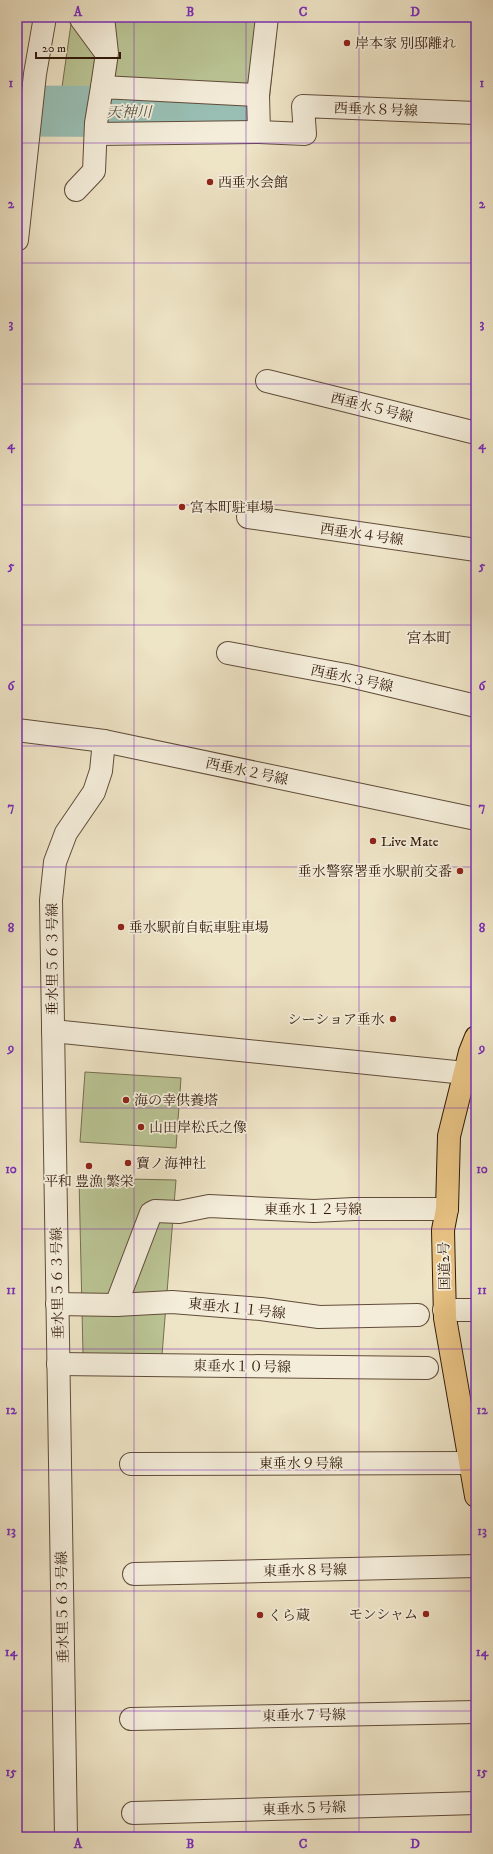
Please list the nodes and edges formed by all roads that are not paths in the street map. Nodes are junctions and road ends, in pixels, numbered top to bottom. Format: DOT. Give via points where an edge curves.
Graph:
graph roads {
  1 [pos="45,17"];
  2 [pos="81,17"];
  3 [pos="102,17"];
  4 [pos="267,17"];
  5 [pos="107,53"];
  6 [pos="101,93"];
  7 [pos="258,94"];
  8 [pos="476,113"];
  9 [pos="96,128"];
  10 [pos="259,132"];
  11 [pos="76,190"];
  12 [pos="17,240"];
  13 [pos="268,381"];
  14 [pos="476,434"];
  15 [pos="248,517"];
  16 [pos="476,550"];
  17 [pos="228,653"];
  18 [pos="476,706"];
  19 [pos="17,730"];
  20 [pos="104,741"];
  21 [pos="476,819"];
  22 [pos="53,1031"];
  23 [pos="476,1037"];
  24 [pos="465,1073"];
  25 [pos="447,1209"];
  26 [pos="57,1304"];
  27 [pos="116,1305"];
  28 [pos="444,1310"];
  29 [pos="476,1310"];
  30 [pos="418,1315"];
  31 [pos="58,1364"];
  32 [pos="427,1368"];
  33 [pos="471,1463"];
  34 [pos="131,1464"];
  35 [pos="476,1496"];
  36 [pos="476,1566"];
  37 [pos="134,1574"];
  38 [pos="476,1712"];
  39 [pos="131,1719"];
  40 [pos="476,1803"];
  41 [pos="133,1813"];
  42 [pos="66,1837"];
  1 -- 12 [label="street" via="35,74"];
  2 -- 5 [label="street"];
  3 -- 5 [label="street"];
  4 -- 7 [label="street"];
  5 -- 6 [label="street"];
  6 -- 7 [label="street"];
  6 -- 9 [label="street"];
  7 -- 10 [label="street"];
  8 -- 10 [label="street, 西垂水８号線" via="303,106 305,134"];
  9 -- 10 [label="street"];
  9 -- 11 [label="street" via="94,171"];
  13 -- 14 [label="street, 西垂水５号線"];
  15 -- 16 [label="street, 西垂水４号線"];
  17 -- 18 [label="street, 西垂水３号線" via="346,675"];
  19 -- 20 [label="street, 西垂水２号線"];
  20 -- 21 [label="street, 西垂水２号線"];
  20 -- 22 [label="street, 垂水里５６３号線" via="101,772 94,792 66,833 55,862 51,900"];
  22 -- 24 [label="street"];
  22 -- 26 [label="street, 垂水里５６３号線"];
  23 -- 24 [label="highway, 国道2号"];
  24 -- 25 [label="highway, 国道2号" via="449,1136"];
  25 -- 27 [label="street, 東垂水１２号線" via="314,1211 209,1206 179,1212 155,1211 151,1213"];
  25 -- 28 [label="highway, 国道2号" via="443,1230"];
  26 -- 27 [label="street, 東垂水１１号線"];
  26 -- 31 [label="street, 垂水里５６３号線"];
  27 -- 30 [label="street, 東垂水１１号線" via="172,1302 261,1309 319,1317"];
  28 -- 29 [label="street"];
  28 -- 33 [label="highway, 国道2号"];
  31 -- 32 [label="street, 東垂水１０号線"];
  31 -- 42 [label="street, 垂水里５６３号線"];
  33 -- 34 [label="street, 東垂水９号線"];
  33 -- 35 [label="highway, 国道2号"];
  36 -- 37 [label="street, 東垂水８号線"];
  38 -- 39 [label="street, 東垂水７号線"];
  40 -- 41 [label="street, 東垂水５号線"];
}
